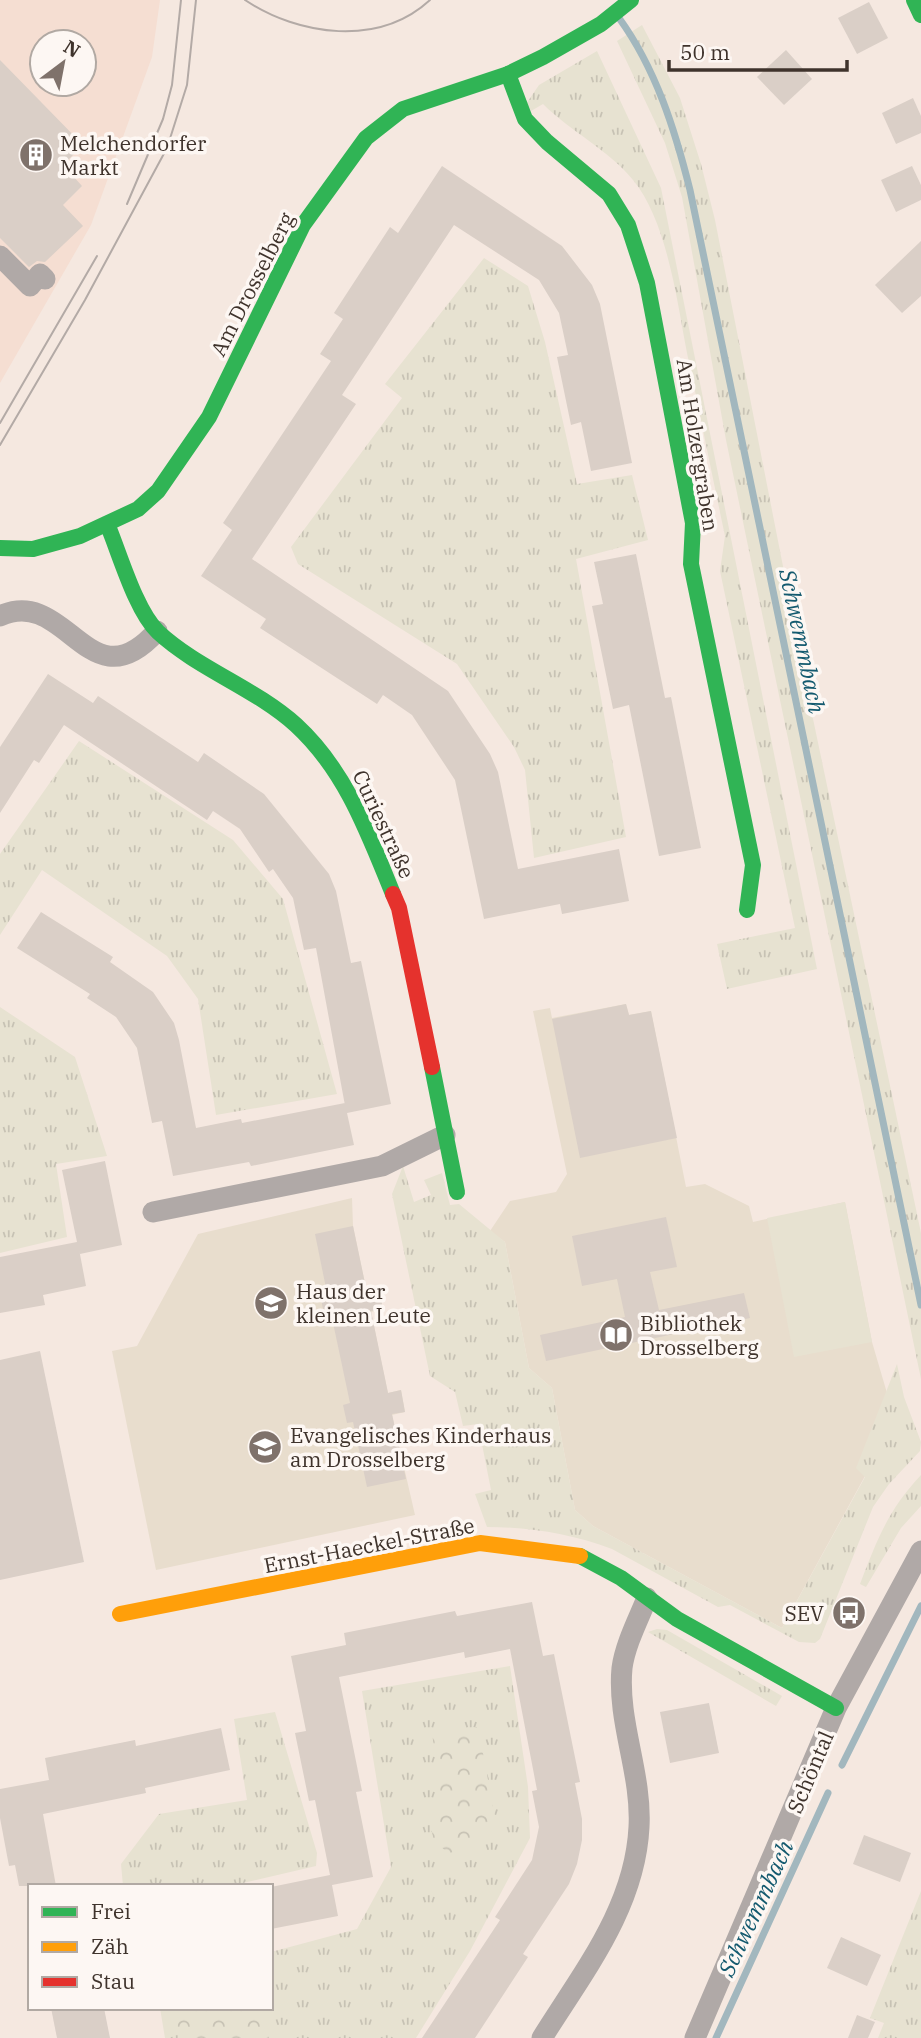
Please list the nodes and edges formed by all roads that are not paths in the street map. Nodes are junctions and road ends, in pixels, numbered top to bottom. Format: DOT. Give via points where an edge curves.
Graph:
graph roads {
  1 [pos="631,0"];
  2 [pos="914,0"];
  3 [pos="921,15"];
  4 [pos="508,74"];
  5 [pos="0,256"];
  6 [pos="45,279"];
  7 [pos="108,526"];
  8 [pos="0,548"];
  9 [pos="0,616"];
  10 [pos="157,631"];
  11 [pos="747,910"];
  12 [pos="445,1135"];
  13 [pos="457,1192"];
  14 [pos="153,1212"];
  15 [pos="921,1551"];
  16 [pos="647,1598"];
  17 [pos="120,1614"];
  18 [pos="836,1709"];
  19 [pos="542,2038"];
  20 [pos="695,2038"];
  1 -- 4 [label="street, Am Drosselberg" via="601,24"];
  2 -- 3 [label="street"];
  4 -- 7 [label="street, Am Drosselberg" via="403,108 366,138 303,225 235,367 186,453 159,491"];
  4 -- 11 [label="street, Am Holzergraben" via="525,118 606,191 620,208 638,251 693,523 691,564 753,865"];
  5 -- 6 [label="street" via="30,286 40,274"];
  7 -- 8 [label="street, Am Drosselberg" via="45,546"];
  7 -- 10 [label="street, Curiestraße"];
  9 -- 10 [label="street" via="27,611 48,618 114,658 142,647"];
  10 -- 12 [label="street, Curiestraße" via="295,724 339,775 379,854 399,908"];
  12 -- 13 [label="street, Curiestraße"];
  12 -- 14 [label="street" via="382,1166"];
  15 -- 18 [label="street, Schöntal"];
  16 -- 17 [label="street, Ernst-Haeckel-Straße" via="588,1559 480,1543"];
  16 -- 18 [label="street, Ernst-Haeckel-Straße"];
  16 -- 19 [label="street" via="622,1668 625,1720 639,1785 635,1863 620,1913"];
  18 -- 20 [label="street, Schöntal"];
}
